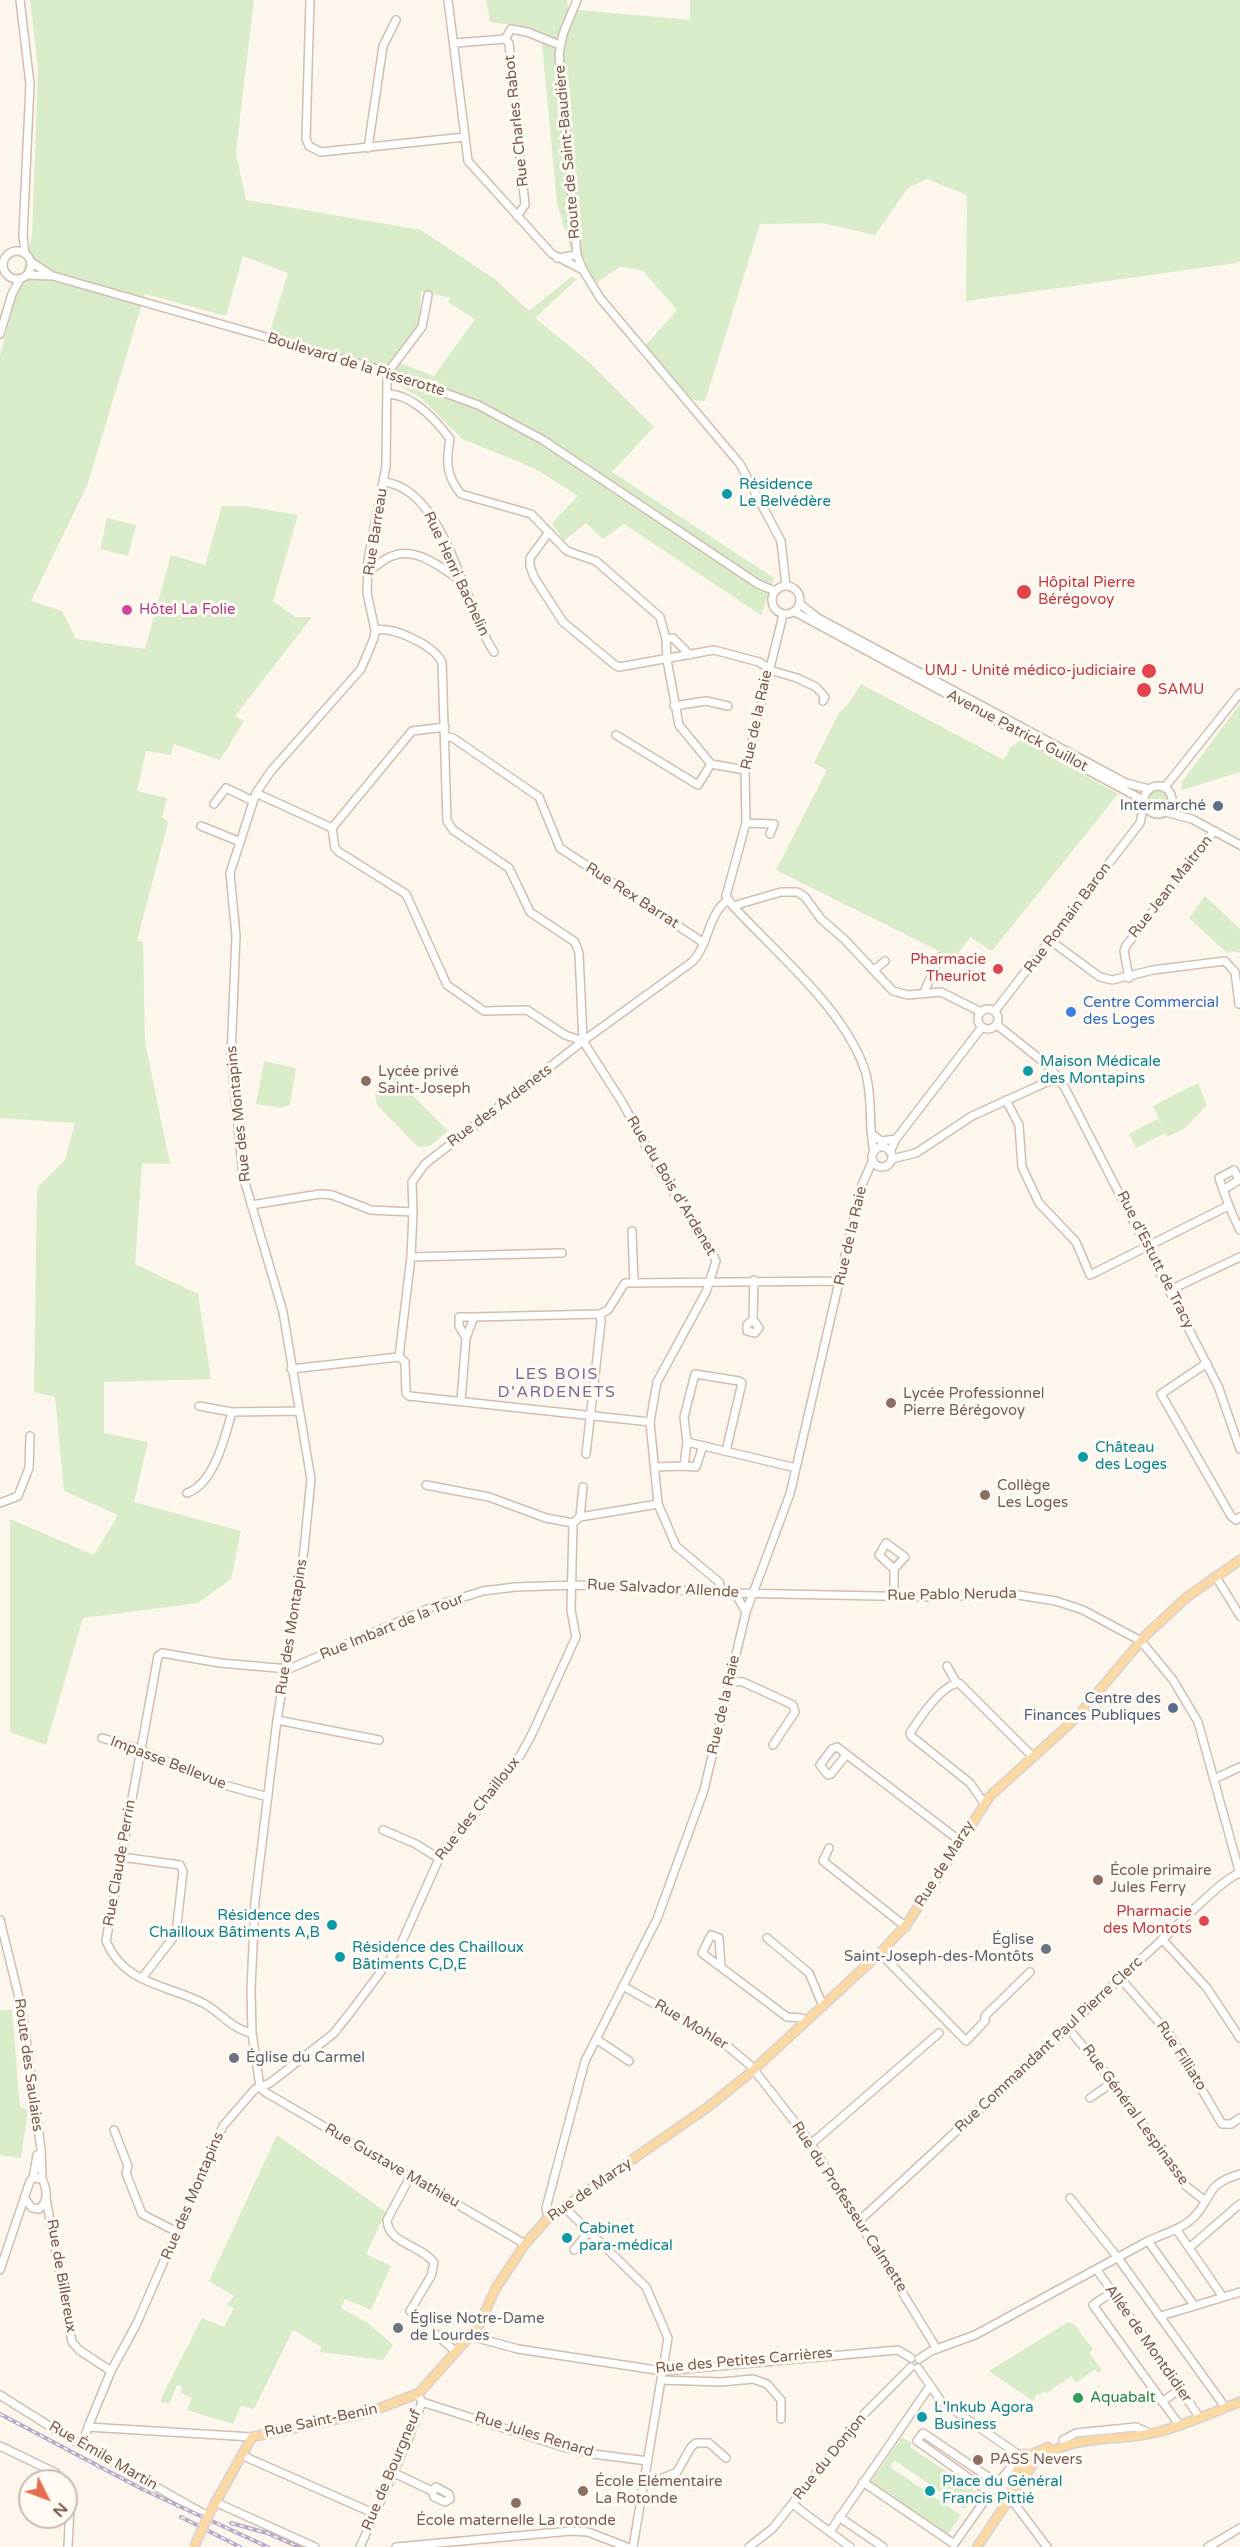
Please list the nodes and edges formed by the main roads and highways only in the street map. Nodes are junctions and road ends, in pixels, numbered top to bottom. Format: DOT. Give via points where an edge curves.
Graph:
graph roads {
  1 [pos="1240,1560"];
  2 [pos="525,2244"];
  3 [pos="1240,2402"];
  4 [pos="1082,2440"];
  5 [pos="1020,2459"];
  6 [pos="1032,2466"];
  7 [pos="1008,2500"];
  8 [pos="194,2547"];
  9 [pos="977,2547"];
  1 -- 2 [label="main road, Rue de Marzy" via="1187,1598 1141,1641 1075,1719 984,1803 906,1927 880,1953 754,2070 708,2107 548,2218"];
  2 -- 8 [label="main road, Rue Saint-Benin, bridge" via="496,2288 478,2327 420,2398 252,2437"];
  3 -- 4 [label="main road" via="1180,2426"];
  4 -- 5 [label="main road" via="1063,2440"];
  4 -- 6 [label="main road" via="1047,2453"];
  5 -- 6 [label="main road" via="1032,2459"];
  5 -- 6 [label="main road" via="1025,2470"];
  5 -- 7 [label="main road"];
  6 -- 7 [label="main road"];
  7 -- 9 [label="main road"];
}
